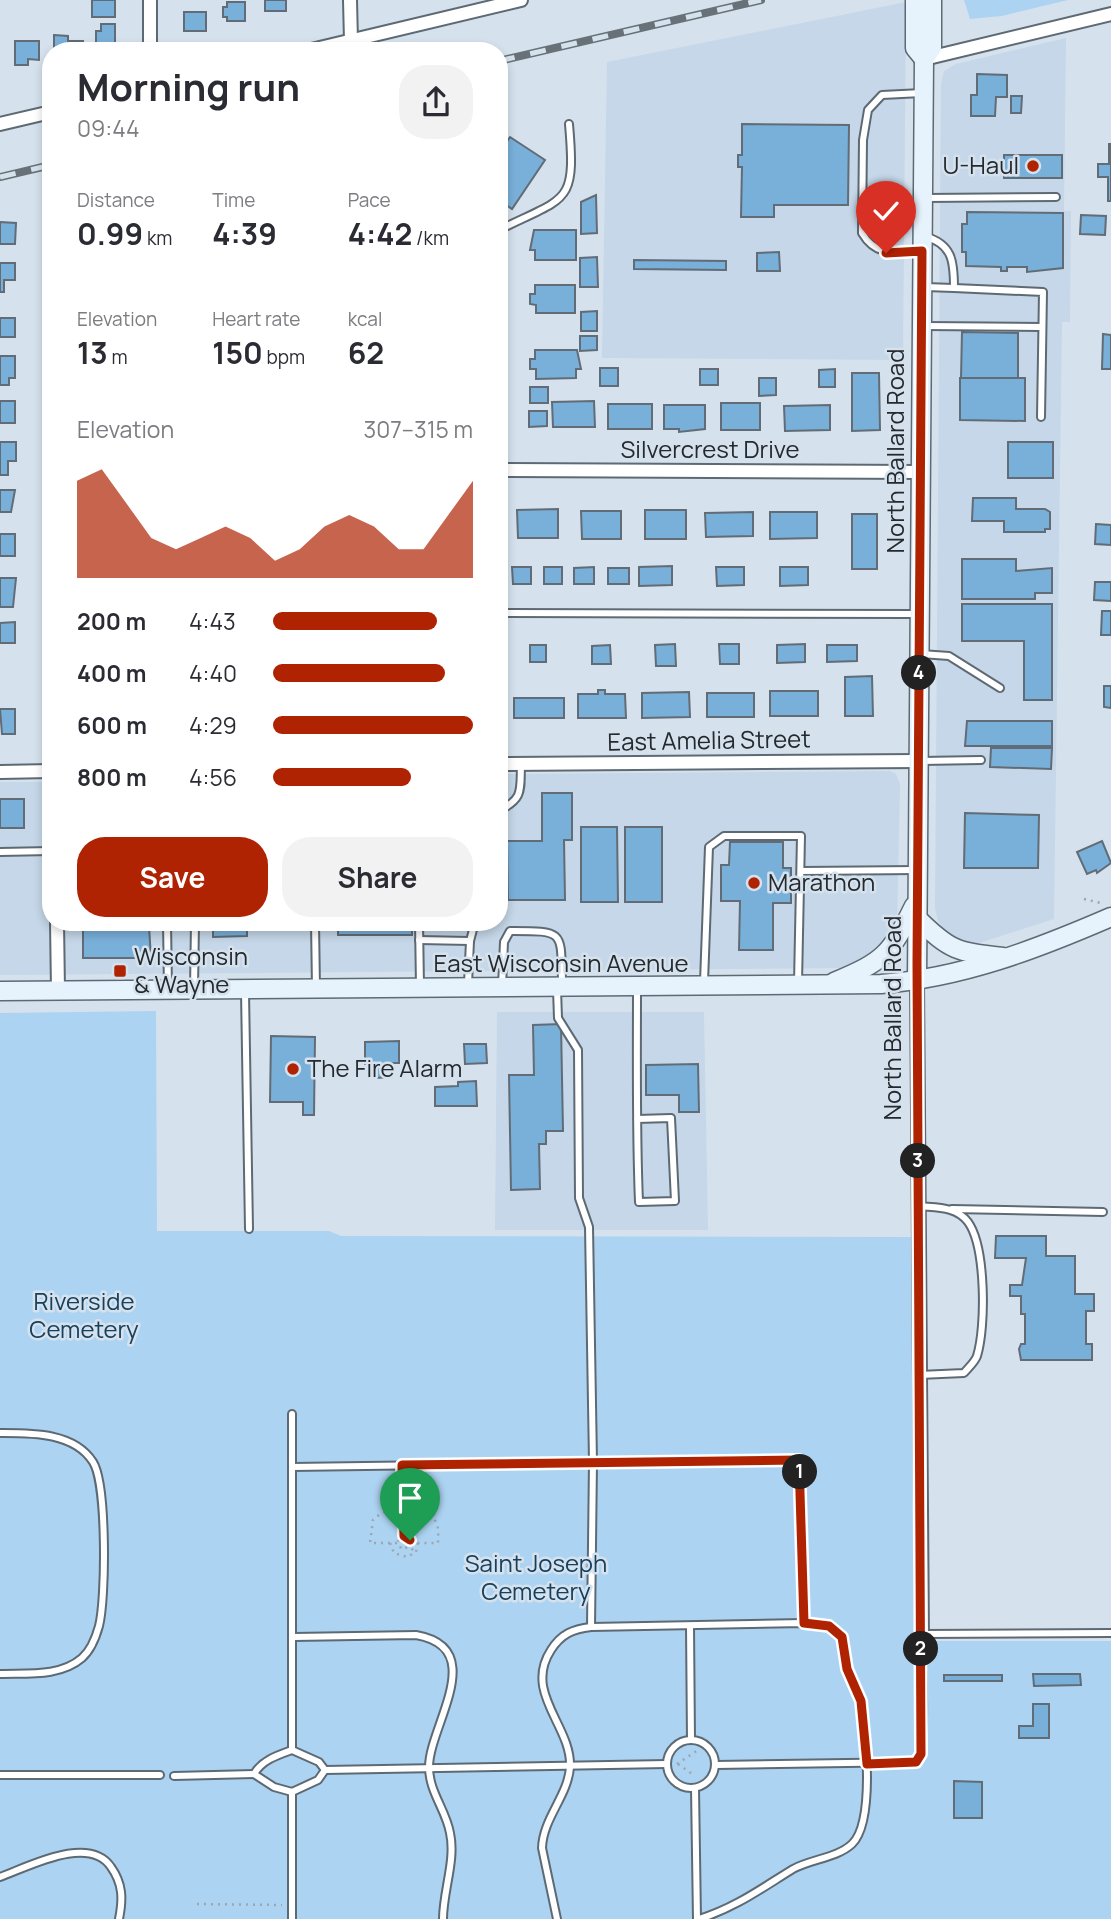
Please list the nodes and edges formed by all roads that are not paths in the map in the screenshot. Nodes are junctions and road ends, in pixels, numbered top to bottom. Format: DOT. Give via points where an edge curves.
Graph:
graph roads {
  1 [pos="150,0"];
  2 [pos="350,0"];
  3 [pos="522,0"];
  4 [pos="915,0"];
  5 [pos="932,0"];
  6 [pos="1111,14"];
  7 [pos="351,41"];
  8 [pos="150,42"];
  9 [pos="347,42"];
  10 [pos="924,59"];
  11 [pos="923,93"];
  12 [pos="42,114"];
  13 [pos="0,124"];
  14 [pos="569,124"];
  15 [pos="1056,197"];
  16 [pos="923,198"];
  17 [pos="508,224"];
  18 [pos="922,243"];
  19 [pos="922,287"];
  20 [pos="954,288"];
  21 [pos="922,326"];
  22 [pos="1041,327"];
  23 [pos="1041,417"];
  24 [pos="508,470"];
  25 [pos="921,472"];
  26 [pos="508,614"];
  27 [pos="919,614"];
  28 [pos="919,654"];
  29 [pos="1000,688"];
  30 [pos="981,760"];
  31 [pos="919,761"];
  32 [pos="508,764"];
  33 [pos="521,764"];
  34 [pos="42,771"];
  35 [pos="0,772"];
  36 [pos="508,807"];
  37 [pos="42,851"];
  38 [pos="0,852"];
  39 [pos="918,870"];
  40 [pos="801,871"];
  41 [pos="917,909"];
  42 [pos="1111,917"];
  43 [pos="57,931"];
  44 [pos="167,931"];
  45 [pos="195,931"];
  46 [pos="315,931"];
  47 [pos="419,931"];
  48 [pos="473,931"];
  49 [pos="419,940"];
  50 [pos="470,941"];
  51 [pos="1010,957"];
  52 [pos="917,980"];
  53 [pos="798,986"];
  54 [pos="825,986"];
  55 [pos="637,988"];
  56 [pos="704,988"];
  57 [pos="420,989"];
  58 [pos="467,989"];
  59 [pos="501,989"];
  60 [pos="559,989"];
  61 [pos="194,990"];
  62 [pos="245,990"];
  63 [pos="316,990"];
  64 [pos="58,991"];
  65 [pos="168,991"];
  66 [pos="0,992"];
  67 [pos="637,1119"];
  68 [pos="918,1206"];
  69 [pos="952,1209"];
  70 [pos="1103,1212"];
  71 [pos="249,1229"];
  72 [pos="919,1375"];
  73 [pos="292,1414"];
  74 [pos="0,1433"];
  75 [pos="593,1462"];
  76 [pos="292,1467"];
  77 [pos="804,1623"];
  78 [pos="690,1626"];
  79 [pos="591,1627"];
  80 [pos="1111,1633"];
  81 [pos="294,1637"];
  82 [pos="922,1637"];
  83 [pos="0,1674"];
  84 [pos="691,1740"];
  85 [pos="292,1751"];
  86 [pos="667,1764"];
  87 [pos="867,1764"];
  88 [pos="570,1765"];
  89 [pos="716,1765"];
  90 [pos="429,1769"];
  91 [pos="325,1770"];
  92 [pos="254,1773"];
  93 [pos="0,1775"];
  94 [pos="160,1775"];
  95 [pos="174,1776"];
  96 [pos="698,1787"];
  97 [pos="292,1792"];
  98 [pos="0,1877"];
  99 [pos="119,1919"];
  100 [pos="292,1919"];
  101 [pos="443,1919"];
  102 [pos="557,1919"];
  103 [pos="698,1919"];
  1 -- 8 [label="street"];
  2 -- 7 [label="street"];
  3 -- 7 [label="street"];
  4 -- 10 [label="main road, North Ballard Road" via="915,48"];
  5 -- 10 [label="main road, North Ballard Road" via="932,48"];
  6 -- 10 [label="street"];
  7 -- 9 [label="street"];
  10 -- 11 [label="main road, North Ballard Road"];
  11 -- 16 [label="main road, North Ballard Road"];
  11 -- 18 [label="lane" via="882,95 868,110 862,154 862,233 870,246 886,253"];
  12 -- 13 [label="street"];
  14 -- 17 [label="lane" via="571,184 563,196"];
  15 -- 16 [label="lane"];
  16 -- 18 [label="main road, North Ballard Road"];
  18 -- 19 [label="main road, North Ballard Road"];
  18 -- 20 [label="lane" via="937,239 950,250"];
  19 -- 20 [label="lane"];
  19 -- 21 [label="main road, North Ballard Road"];
  20 -- 22 [label="lane" via="1043,292"];
  21 -- 22 [label="lane"];
  21 -- 25 [label="main road, North Ballard Road"];
  22 -- 23 [label="lane"];
  24 -- 25 [label="street, Silvercrest Drive"];
  25 -- 27 [label="main road, North Ballard Road"];
  26 -- 27 [label="lane"];
  27 -- 28 [label="main road, North Ballard Road"];
  28 -- 29 [label="lane" via="949,656"];
  28 -- 31 [label="main road, North Ballard Road"];
  30 -- 31 [label="lane"];
  31 -- 33 [label="street, East Amelia Street"];
  31 -- 39 [label="main road, North Ballard Road"];
  32 -- 33 [label="street, East Amelia Street"];
  33 -- 36 [label="lane" via="520,796"];
  34 -- 35 [label="street"];
  37 -- 38 [label="lane"];
  39 -- 40 [label="lane"];
  39 -- 41 [label="main road, North Ballard Road"];
  40 -- 53 [label="lane"];
  40 -- 56 [label="lane" via="801,836 724,836 709,847"];
  41 -- 51 [label="main road" via="940,941 959,952"];
  41 -- 52 [label="main road, North Ballard Road"];
  41 -- 54 [label="main road" via="888,954"];
  42 -- 51 [label="main road, East Wisconsin Avenue"];
  43 -- 64 [label="street"];
  44 -- 65 [label="lane"];
  45 -- 61 [label="lane"];
  46 -- 63 [label="lane"];
  47 -- 49 [label="lane"];
  48 -- 50 [label="lane"];
  49 -- 50 [label="lane"];
  49 -- 57 [label="lane"];
  50 -- 58 [label="lane"];
  51 -- 52 [label="main road, East Wisconsin Avenue"];
  52 -- 54 [label="main road, East Wisconsin Avenue"];
  52 -- 68 [label="street, North Ballard Road"];
  53 -- 54 [label="main road, East Wisconsin Avenue"];
  53 -- 56 [label="main road, East Wisconsin Avenue"];
  55 -- 56 [label="main road, East Wisconsin Avenue"];
  55 -- 60 [label="main road, East Wisconsin Avenue"];
  55 -- 67 [label="lane"];
  57 -- 58 [label="main road, East Wisconsin Avenue"];
  57 -- 63 [label="main road, East Wisconsin Avenue"];
  58 -- 59 [label="main road, East Wisconsin Avenue"];
  59 -- 60 [label="main road, East Wisconsin Avenue"];
  59 -- 60 [label="lane" via="507,934 547,931 561,942"];
  60 -- 75 [label="lane" via="558,1018 578,1049 579,1198 589,1227"];
  61 -- 62 [label="main road, East Wisconsin Avenue"];
  61 -- 65 [label="main road, East Wisconsin Avenue"];
  62 -- 63 [label="main road, East Wisconsin Avenue"];
  62 -- 71 [label="lane"];
  64 -- 65 [label="main road, East Wisconsin Avenue"];
  64 -- 66 [label="main road, East Wisconsin Avenue"];
  67 -- 67 [label="lane" via="639,1202 675,1200 671,1118"];
  68 -- 69 [label="lane"];
  68 -- 72 [label="street, North Ballard Road"];
  69 -- 70 [label="lane"];
  69 -- 72 [label="lane" via="968,1223 978,1252 982,1291 977,1358 964,1373"];
  72 -- 82 [label="street, North Ballard Road"];
  73 -- 76 [label="lane"];
  74 -- 83 [label="lane" via="56,1437 92,1461 100,1480 102,1604 91,1646 68,1668"];
  75 -- 76 [label="lane"];
  75 -- 77 [label="lane" via="799,1460"];
  75 -- 79 [label="lane"];
  76 -- 81 [label="lane"];
  77 -- 78 [label="lane"];
  77 -- 87 [label="lane" via="829,1626 842,1637 847,1669 861,1701"];
  78 -- 79 [label="lane"];
  78 -- 84 [label="lane"];
  79 -- 88 [label="lane" via="561,1637 544,1665 545,1698 566,1742"];
  80 -- 82 [label="lane"];
  81 -- 85 [label="lane"];
  81 -- 90 [label="lane" via="416,1635 442,1644 452,1668 452,1686"];
  82 -- 87 [label="lane" via="921,1754 916,1762"];
  84 -- 86 [label="lane" via="677,1745"];
  84 -- 89 [label="lane" via="711,1750"];
  85 -- 91 [label="lane" via="319,1762"];
  85 -- 92 [label="lane" via="267,1761"];
  86 -- 88 [label="lane"];
  86 -- 96 [label="lane" via="668,1773 679,1785"];
  87 -- 89 [label="lane"];
  87 -- 103 [label="lane" via="861,1829 851,1845 802,1865 722,1912"];
  88 -- 90 [label="lane"];
  88 -- 102 [label="lane" via="543,1836"];
  89 -- 96 [label="lane" via="710,1780"];
  90 -- 91 [label="lane"];
  90 -- 101 [label="lane" via="430,1784 451,1835"];
  91 -- 97 [label="lane" via="318,1780"];
  92 -- 95 [label="lane"];
  92 -- 97 [label="lane" via="274,1787"];
  93 -- 94 [label="lane"];
  96 -- 103 [label="lane"];
  97 -- 100 [label="lane"];
  98 -- 99 [label="lane" via="55,1856 90,1853 108,1862 119,1879"];
}
